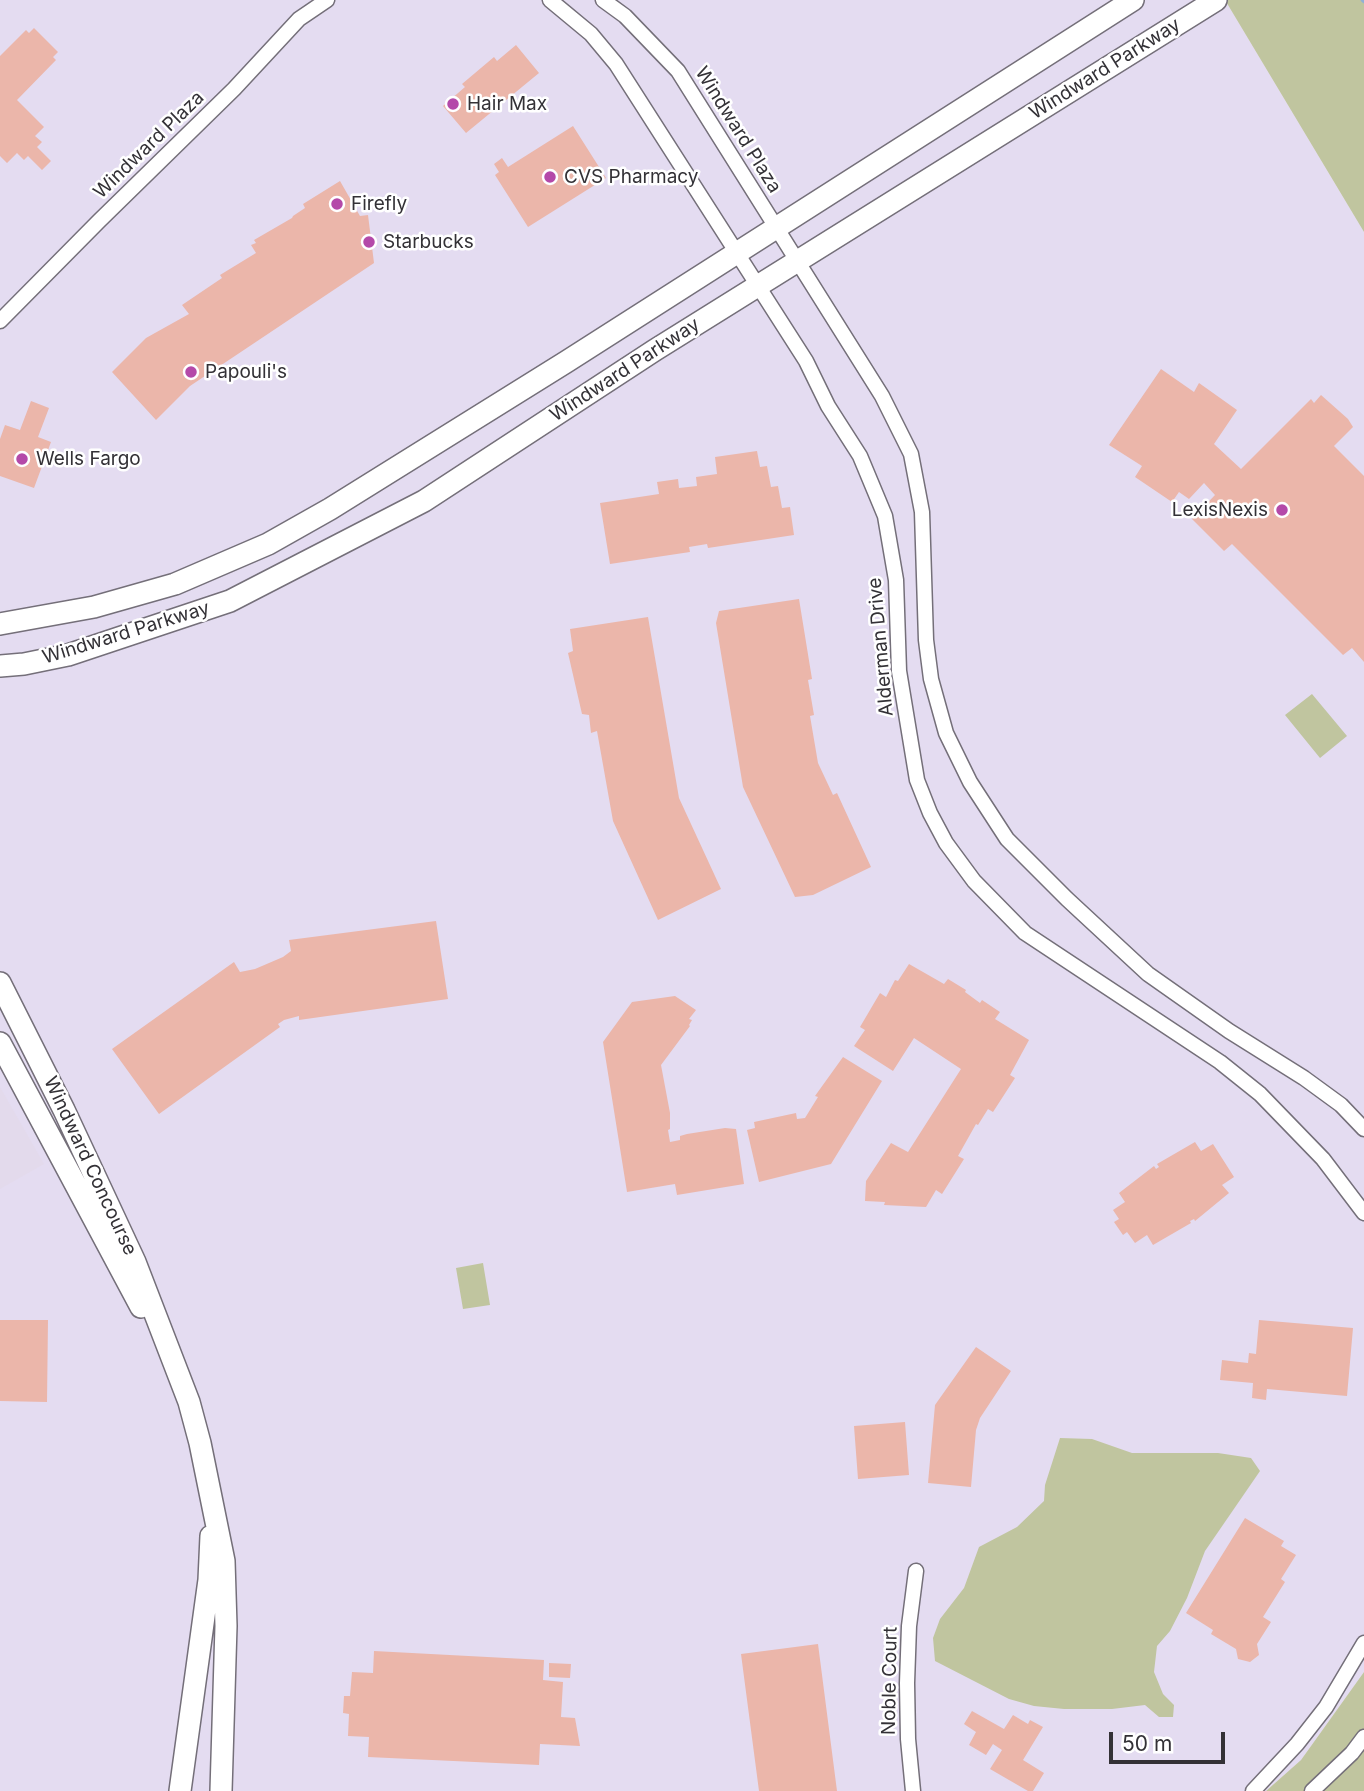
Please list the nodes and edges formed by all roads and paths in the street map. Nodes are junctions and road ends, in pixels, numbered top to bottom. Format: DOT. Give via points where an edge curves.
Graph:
graph roads {
  1 [pos="327,0"];
  2 [pos="550,0"];
  3 [pos="603,0"];
  4 [pos="1133,0"];
  5 [pos="1216,0"];
  6 [pos="777,228"];
  7 [pos="736,254"];
  8 [pos="798,261"];
  9 [pos="757,287"];
  10 [pos="0,321"];
  11 [pos="0,624"];
  12 [pos="0,666"];
  13 [pos="0,983"];
  14 [pos="0,1043"];
  15 [pos="1364,1129"];
  16 [pos="1364,1213"];
  17 [pos="170,1353"];
  18 [pos="212,1509"];
  19 [pos="916,1571"];
  20 [pos="1364,1643"];
  21 [pos="1364,1737"];
  22 [pos="180,1791"];
  23 [pos="221,1791"];
  24 [pos="913,1791"];
  25 [pos="1253,1791"];
  26 [pos="1312,1791"];
  1 -- 10 [label="street, Windward Plaza" via="299,19"];
  2 -- 7 [label="street" via="591,34 616,64"];
  3 -- 6 [label="street, Windward Plaza" via="625,16 678,71"];
  4 -- 6 [label="main road, Windward Parkway"];
  5 -- 8 [label="main road, Windward Parkway"];
  6 -- 7 [label="main road, Windward Parkway"];
  6 -- 8 [label="street, Windward Plaza"];
  7 -- 9 [label="street, Alderman Drive"];
  7 -- 11 [label="main road, Windward Parkway" via="268,544 175,584 94,607"];
  8 -- 9 [label="main road, Windward Parkway"];
  8 -- 15 [label="street" via="882,396 911,454 922,512 931,679 946,733 970,782 1007,839 1148,974 1304,1078"];
  9 -- 12 [label="main road, Windward Parkway" via="424,501 230,601 68,655"];
  9 -- 16 [label="street, Alderman Drive" via="806,361 860,457 884,516 896,580 899,671 913,756 921,791 946,843 974,881 1025,933 1220,1062 1260,1094 1323,1159"];
  13 -- 17 [label="main road, Windward Concourse" via="129,1249"];
  14 -- 17 [label="main road, Windward Concourse" via="131,1290"];
  17 -- 18 [label="main road, Windward Concourse" via="195,1423"];
  18 -- 22 [label="main road, Windward Concourse" via="209,1580"];
  18 -- 23 [label="main road, Windward Concourse" via="224,1561"];
  19 -- 24 [label="street, Noble Court" via="907,1683"];
  20 -- 25 [label="street" via="1326,1707"];
  21 -- 26 [label="street"];
}
